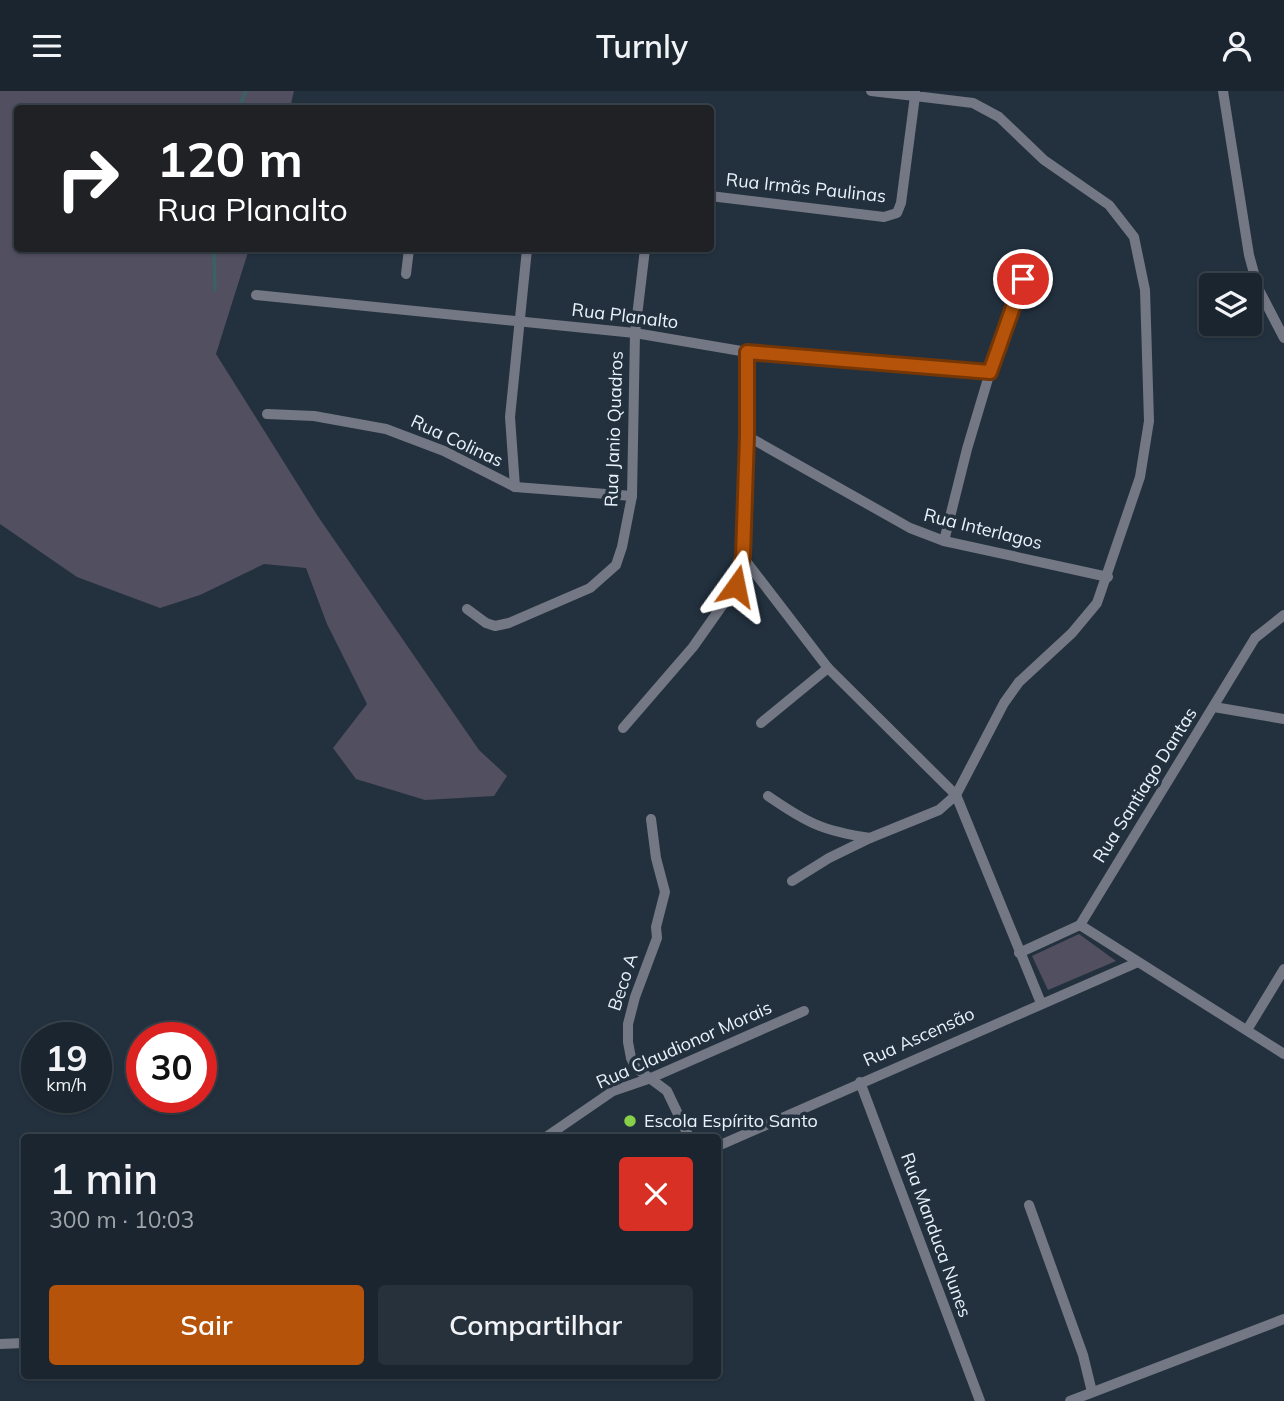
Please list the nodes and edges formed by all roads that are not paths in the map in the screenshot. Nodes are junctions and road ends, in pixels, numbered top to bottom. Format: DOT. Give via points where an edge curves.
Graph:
graph roads {
  1 [pos="871,91"];
  2 [pos="1223,91"];
  3 [pos="915,94"];
  4 [pos="714,196"];
  5 [pos="409,252"];
  6 [pos="527,252"];
  7 [pos="645,252"];
  8 [pos="406,274"];
  9 [pos="1023,279"];
  10 [pos="256,295"];
  11 [pos="518,321"];
  12 [pos="635,333"];
  13 [pos="1284,338"];
  14 [pos="747,352"];
  15 [pos="990,372"];
  16 [pos="267,414"];
  17 [pos="747,436"];
  18 [pos="514,487"];
  19 [pos="632,496"];
  20 [pos="944,541"];
  21 [pos="743,556"];
  22 [pos="1108,577"];
  23 [pos="467,609"];
  24 [pos="1284,615"];
  25 [pos="828,668"];
  26 [pos="1214,707"];
  27 [pos="1284,719"];
  28 [pos="761,723"];
  29 [pos="623,728"];
  30 [pos="956,795"];
  31 [pos="768,796"];
  32 [pos="651,819"];
  33 [pos="870,838"];
  34 [pos="792,881"];
  35 [pos="1080,925"];
  36 [pos="1019,953"];
  37 [pos="1136,963"];
  38 [pos="1284,968"];
  39 [pos="1041,1003"];
  40 [pos="804,1011"];
  41 [pos="1247,1030"];
  42 [pos="1284,1054"];
  43 [pos="651,1078"];
  44 [pos="860,1081"];
  45 [pos="550,1134"];
  46 [pos="688,1134"];
  47 [pos="721,1145"];
  48 [pos="1029,1205"];
  49 [pos="1284,1319"];
  50 [pos="21,1343"];
  51 [pos="0,1344"];
  52 [pos="1092,1392"];
  53 [pos="980,1401"];
  54 [pos="1070,1401"];
  1 -- 3 [label="street"];
  2 -- 13 [label="street" via="1249,255 1258,288"];
  3 -- 4 [label="street, Rua Irmãs Paulinas" via="897,213 884,217"];
  3 -- 22 [label="street" via="974,103 999,117 1044,160 1109,205 1134,237 1145,290 1149,421 1140,477"];
  5 -- 8 [label="street"];
  6 -- 11 [label="street"];
  7 -- 12 [label="street, Rua Janio Quadros"];
  9 -- 15 [label="street"];
  10 -- 11 [label="street, Rua Planalto"];
  11 -- 12 [label="street, Rua Planalto"];
  11 -- 18 [label="street" via="510,417"];
  12 -- 14 [label="street, Rua Planalto"];
  12 -- 19 [label="street, Rua Janio Quadros"];
  14 -- 15 [label="street, Rua Planalto"];
  14 -- 17 [label="street"];
  15 -- 20 [label="street"];
  16 -- 18 [label="street, Rua Colinas" via="314,416 386,429 444,451"];
  17 -- 20 [label="street, Rua Interlagos" via="910,528"];
  17 -- 21 [label="street"];
  18 -- 19 [label="street, Rua Colinas"];
  19 -- 23 [label="street, Rua Janio Quadros" via="616,565 590,588 495,626"];
  20 -- 22 [label="street, Rua Interlagos"];
  21 -- 25 [label="street"];
  21 -- 29 [label="street" via="736,586 693,647"];
  22 -- 30 [label="street" via="1097,603 1004,703"];
  24 -- 26 [label="street, Rua Santiago Dantas" via="1255,638"];
  25 -- 28 [label="street"];
  25 -- 30 [label="street"];
  26 -- 27 [label="street"];
  26 -- 35 [label="street, Rua Santiago Dantas"];
  30 -- 33 [label="street" via="939,810"];
  30 -- 36 [label="street"];
  31 -- 33 [label="street" via="802,819 836,833"];
  32 -- 43 [label="street, Beco A" via="665,892 657,939 628,1024 631,1058 636,1068"];
  33 -- 34 [label="street"];
  35 -- 36 [label="street"];
  35 -- 37 [label="street"];
  36 -- 39 [label="street"];
  37 -- 39 [label="street, Rua Ascensão"];
  37 -- 41 [label="street"];
  38 -- 41 [label="street"];
  39 -- 44 [label="street, Rua Ascensão"];
  40 -- 43 [label="street, Rua Claudionor Morais"];
  41 -- 42 [label="street"];
  43 -- 45 [label="street, Rua Claudionor Morais" via="613,1091"];
  43 -- 46 [label="street, Beco A" via="667,1091"];
  44 -- 47 [label="street, Rua Ascensão"];
  44 -- 53 [label="street, Rua Manduca Nunes"];
  48 -- 52 [label="street"];
  49 -- 52 [label="street"];
  50 -- 51 [label="street"];
  52 -- 54 [label="street"];
}
